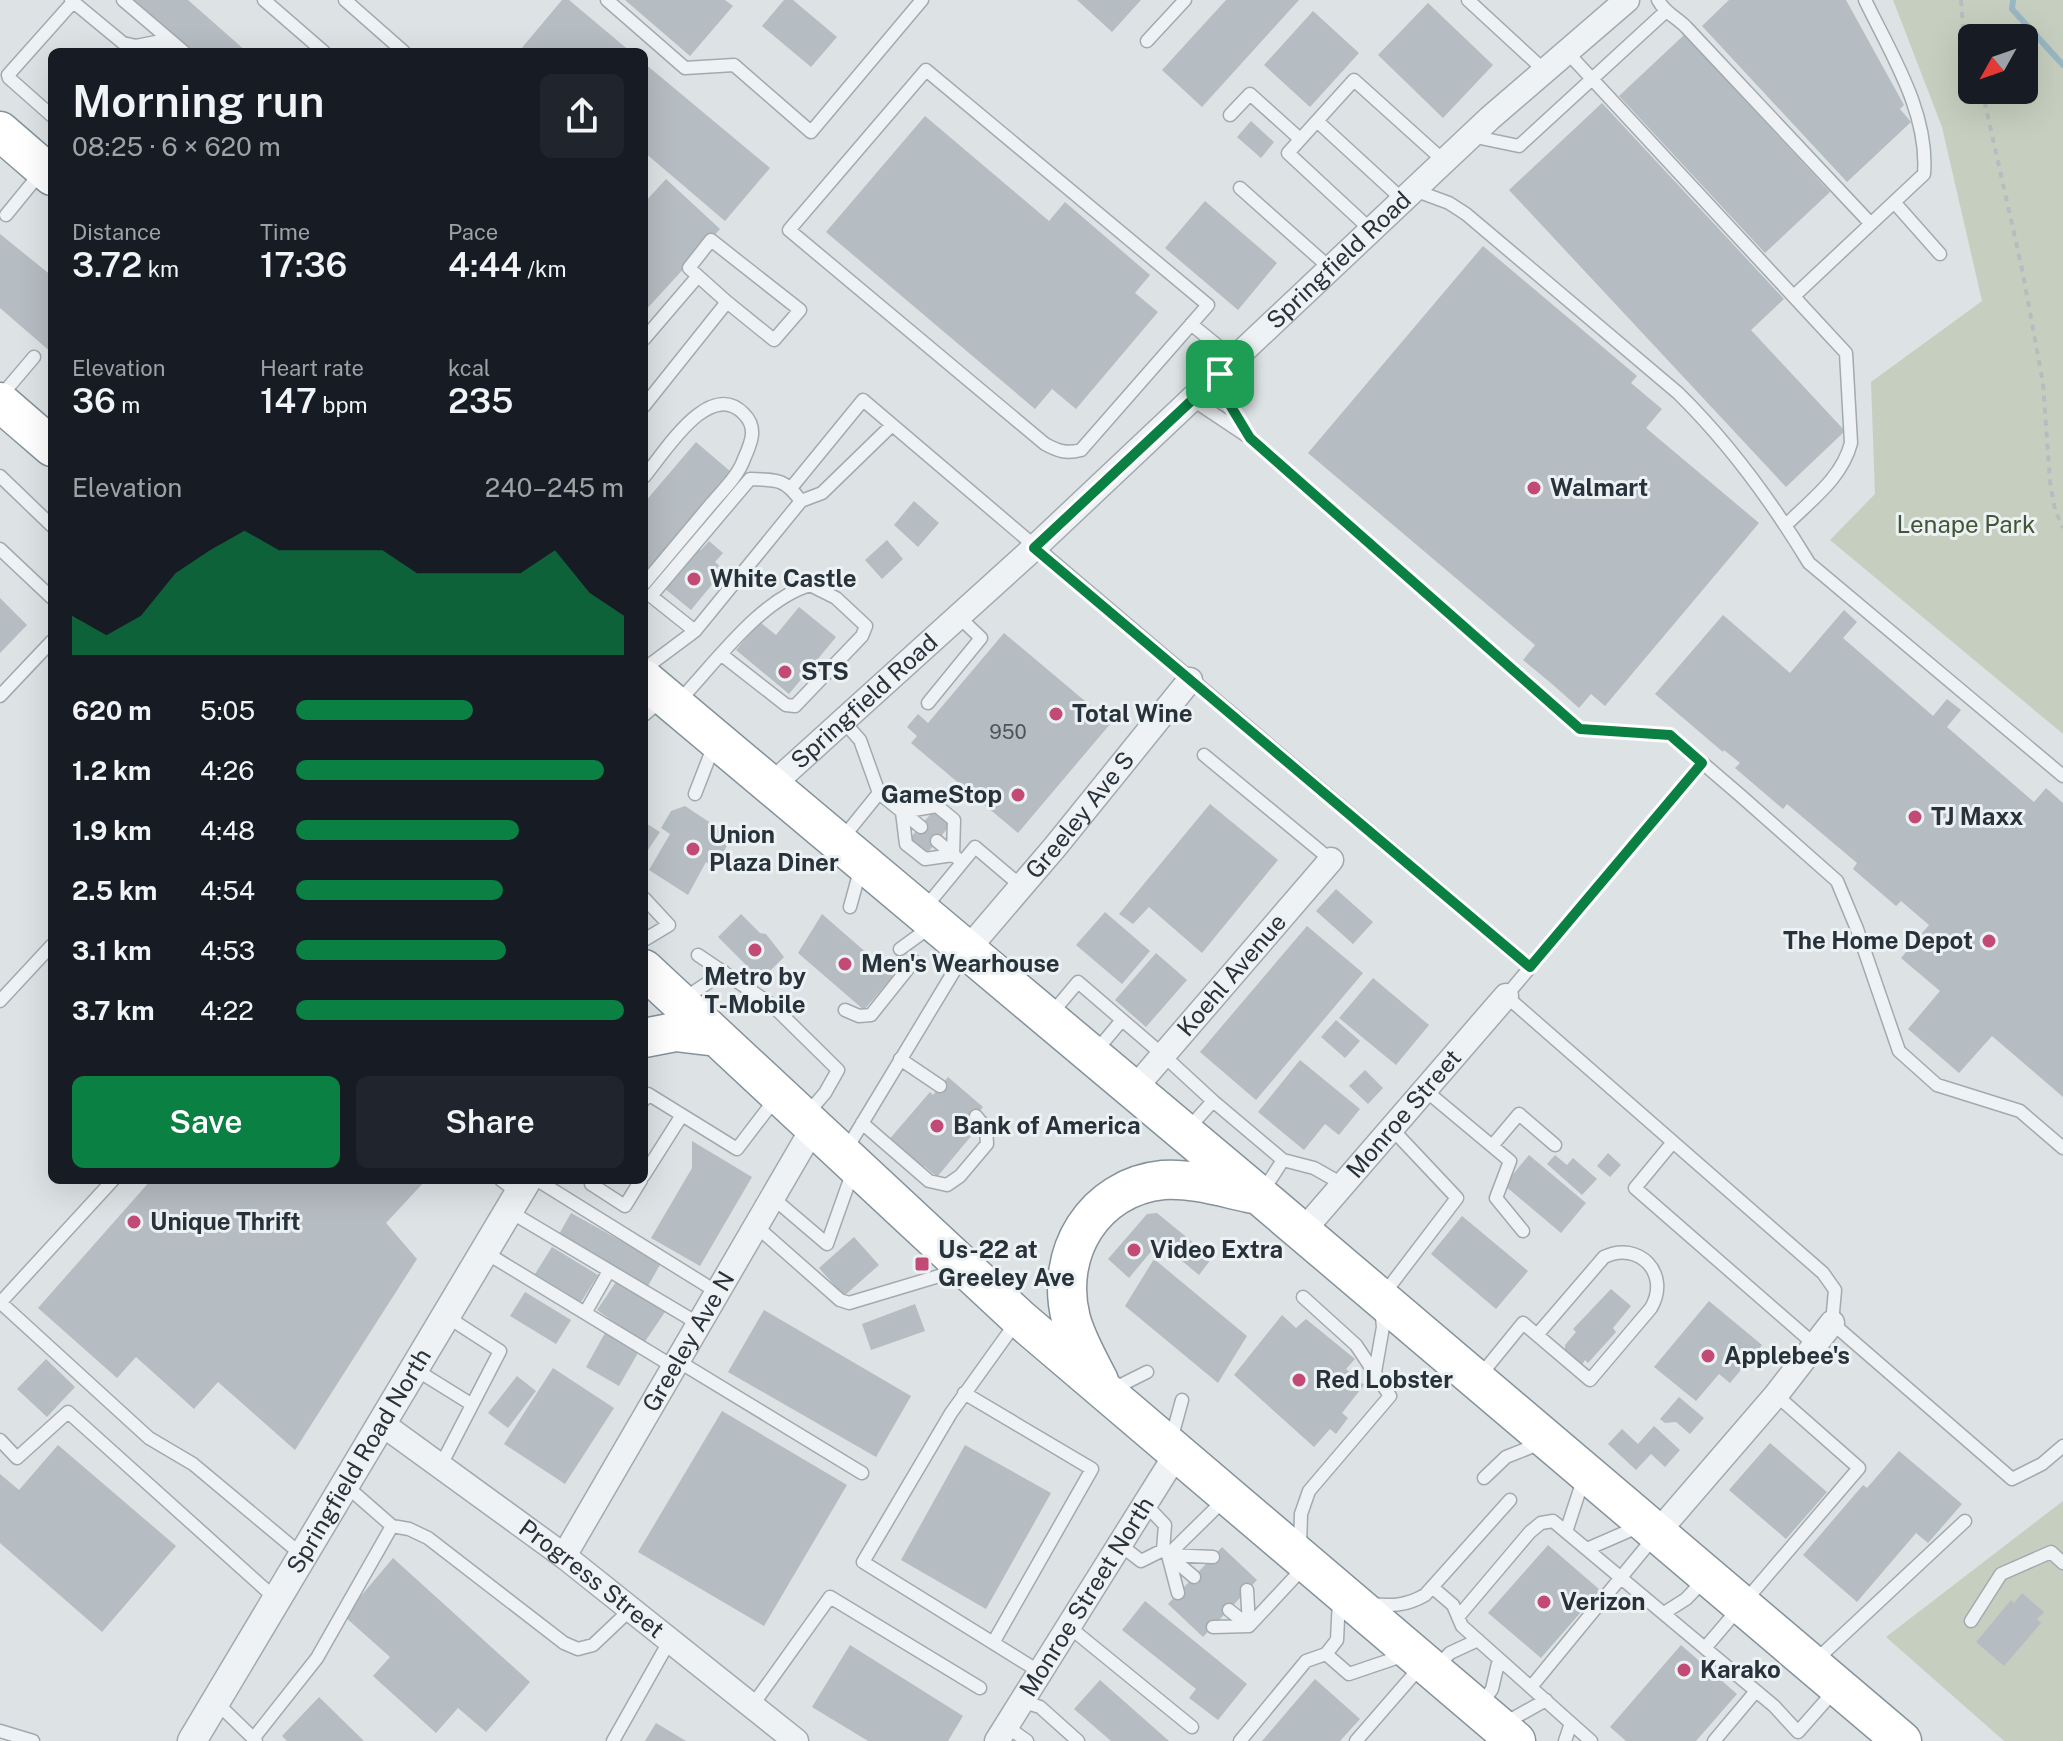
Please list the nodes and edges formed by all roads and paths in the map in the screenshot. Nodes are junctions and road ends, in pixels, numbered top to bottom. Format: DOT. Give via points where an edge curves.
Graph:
graph roads {
  1 [pos="123,0"];
  2 [pos="264,0"];
  3 [pos="345,0"];
  4 [pos="607,0"];
  5 [pos="922,0"];
  6 [pos="1185,0"];
  7 [pos="1468,0"];
  8 [pos="1627,0"];
  9 [pos="1865,0"];
  10 [pos="1961,0"];
  11 [pos="72,1"];
  12 [pos="1661,6"];
  13 [pos="1963,24"];
  14 [pos="1147,41"];
  15 [pos="131,48"];
  16 [pos="136,48"];
  17 [pos="163,48"];
  18 [pos="179,48"];
  19 [pos="319,48"];
  20 [pos="399,48"];
  21 [pos="1567,52"];
  22 [pos="1545,71"];
  23 [pos="1591,78"];
  24 [pos="1985,104"];
  25 [pos="48,112"];
  26 [pos="1230,115"];
  27 [pos="1317,121"];
  28 [pos="0,131"];
  29 [pos="1471,136"];
  30 [pos="1300,139"];
  31 [pos="1444,161"];
  32 [pos="48,167"];
  33 [pos="48,169"];
  34 [pos="1240,188"];
  35 [pos="1408,195"];
  36 [pos="1894,202"];
  37 [pos="6,215"];
  38 [pos="1871,224"];
  39 [pos="1371,230"];
  40 [pos="1940,254"];
  41 [pos="1330,268"];
  42 [pos="698,276"];
  43 [pos="1794,296"];
  44 [pos="727,302"];
  45 [pos="1191,324"];
  46 [pos="648,334"];
  47 [pos="34,357"];
  48 [pos="1227,367"];
  49 [pos="0,400"];
  50 [pos="1193,400"];
  51 [pos="648,401"];
  52 [pos="891,426"];
  53 [pos="1250,438"];
  54 [pos="48,442"];
  55 [pos="648,472"];
  56 [pos="0,476"];
  57 [pos="791,488"];
  58 [pos="801,501"];
  59 [pos="48,522"];
  60 [pos="1786,525"];
  61 [pos="2063,528"];
  62 [pos="1034,548"];
  63 [pos="0,549"];
  64 [pos="648,579"];
  65 [pos="48,594"];
  66 [pos="958,616"];
  67 [pos="695,631"];
  68 [pos="48,645"];
  69 [pos="722,655"];
  70 [pos="1190,680"];
  71 [pos="654,693"];
  72 [pos="0,696"];
  73 [pos="928,703"];
  74 [pos="843,721"];
  75 [pos="716,740"];
  76 [pos="1204,755"];
  77 [pos="1702,763"];
  78 [pos="2063,776"];
  79 [pos="771,786"];
  80 [pos="879,793"];
  81 [pos="695,794"];
  82 [pos="902,812"];
  83 [pos="921,827"];
  84 [pos="937,841"];
  85 [pos="851,852"];
  86 [pos="958,859"];
  87 [pos="1331,860"];
  88 [pos="1021,886"];
  89 [pos="648,902"];
  90 [pos="850,907"];
  91 [pos="928,918"];
  92 [pos="648,938"];
  93 [pos="48,949"];
  94 [pos="900,949"];
  95 [pos="967,950"];
  96 [pos="698,955"];
  97 [pos="914,961"];
  98 [pos="1530,967"];
  99 [pos="724,972"];
  100 [pos="648,973"];
  101 [pos="1506,996"];
  102 [pos="0,1001"];
  103 [pos="679,1001"];
  104 [pos="845,1010"];
  105 [pos="1048,1018"];
  106 [pos="1122,1020"];
  107 [pos="648,1037"];
  108 [pos="717,1037"];
  109 [pos="1092,1055"];
  110 [pos="1163,1055"];
  111 [pos="900,1059"];
  112 [pos="940,1086"];
  113 [pos="1134,1089"];
  114 [pos="1425,1090"];
  115 [pos="648,1094"];
  116 [pos="1213,1101"];
  117 [pos="798,1114"];
  118 [pos="682,1115"];
  119 [pos="976,1116"];
  120 [pos="862,1123"];
  121 [pos="1392,1129"];
  122 [pos="1185,1132"];
  123 [pos="1673,1142"];
  124 [pos="1555,1145"];
  125 [pos="1492,1146"];
  126 [pos="2063,1148"];
  127 [pos="1283,1160"];
  128 [pos="848,1162"];
  129 [pos="648,1169"];
  130 [pos="109,1184"];
  131 [pos="591,1184"];
  132 [pos="638,1184"];
  133 [pos="1344,1185"];
  134 [pos="518,1189"];
  135 [pos="1260,1196"];
  136 [pos="773,1198"];
  137 [pos="756,1226"];
  138 [pos="1523,1231"];
  139 [pos="1302,1232"];
  140 [pos="483,1251"];
  141 [pos="963,1268"];
  142 [pos="609,1271"];
  143 [pos="717,1292"];
  144 [pos="1303,1297"];
  145 [pos="1380,1299"];
  146 [pos="0,1303"];
  147 [pos="585,1313"];
  148 [pos="445,1315"];
  149 [pos="1019,1318"];
  150 [pos="1832,1323"];
  151 [pos="699,1324"];
  152 [pos="1537,1335"];
  153 [pos="1814,1344"];
  154 [pos="676,1364"];
  155 [pos="413,1368"];
  156 [pos="1147,1372"];
  157 [pos="1375,1372"];
  158 [pos="1477,1380"];
  159 [pos="964,1393"];
  160 [pos="1105,1393"];
  161 [pos="1776,1395"];
  162 [pos="1182,1400"];
  163 [pos="471,1404"];
  164 [pos="381,1423"];
  165 [pos="0,1440"];
  166 [pos="1548,1441"];
  167 [pos="2063,1446"];
  168 [pos="1173,1450"];
  169 [pos="441,1465"];
  170 [pos="1585,1472"];
  171 [pos="862,1473"];
  172 [pos="1484,1478"];
  173 [pos="344,1484"];
  174 [pos="1227,1496"];
  175 [pos="1510,1500"];
  176 [pos="1144,1503"];
  177 [pos="1965,1521"];
  178 [pos="392,1526"];
  179 [pos="1652,1528"];
  180 [pos="1566,1532"];
  181 [pos="1119,1544"];
  182 [pos="1587,1549"];
  183 [pos="1165,1553"];
  184 [pos="302,1555"];
  185 [pos="564,1556"];
  186 [pos="1213,1557"];
  187 [pos="1304,1561"];
  188 [pos="2063,1563"];
  189 [pos="1708,1576"];
  190 [pos="1194,1577"];
  191 [pos="1622,1578"];
  192 [pos="1432,1587"];
  193 [pos="1247,1590"];
  194 [pos="1178,1593"];
  195 [pos="1346,1597"];
  196 [pos="276,1599"];
  197 [pos="1743,1606"];
  198 [pos="631,1609"];
  199 [pos="1229,1610"];
  200 [pos="1664,1613"];
  201 [pos="1458,1617"];
  202 [pos="1971,1621"];
  203 [pos="1068,1626"];
  204 [pos="1249,1626"];
  205 [pos="1213,1627"];
  206 [pos="670,1640"];
  207 [pos="1478,1640"];
  208 [pos="993,1643"];
  209 [pos="1705,1648"];
  210 [pos="1326,1654"];
  211 [pos="1499,1659"];
  212 [pos="1423,1663"];
  213 [pos="1040,1672"];
  214 [pos="1825,1675"];
  215 [pos="1531,1687"];
  216 [pos="980,1688"];
  217 [pos="1756,1691"];
  218 [pos="1546,1700"];
  219 [pos="1021,1701"];
  220 [pos="216,1702"];
  221 [pos="752,1706"];
  222 [pos="1571,1723"];
  223 [pos="1497,1725"];
  224 [pos="1192,1727"];
  225 [pos="0,1731"];
  226 [pos="1001,1734"];
  227 [pos="255,1740"];
  228 [pos="33,1741"];
  229 [pos="192,1741"];
  230 [pos="613,1741"];
  231 [pos="796,1741"];
  232 [pos="1027,1741"];
  233 [pos="1078,1741"];
  234 [pos="1240,1741"];
  235 [pos="1356,1741"];
  236 [pos="1565,1741"];
  237 [pos="1591,1741"];
  238 [pos="1714,1741"];
  239 [pos="1902,1741"];
  1 -- 18 [label="lane"];
  2 -- 19 [label="lane"];
  3 -- 20 [label="lane"];
  4 -- 5 [label="lane" via="685,68 734,65 811,132"];
  6 -- 14 [label="lane"];
  7 -- 22 [label="lane"];
  8 -- 21 [label="street, Springfield Road"];
  9 -- 36 [label="lane" via="1912,101 1926,152 1924,174"];
  10 -- 13 [label="path"];
  11 -- 15 [label="lane"];
  11 -- 25 [label="lane" via="8,75"];
  12 -- 23 [label="lane"];
  12 -- 38 [label="lane"];
  16 -- 17 [label="lane" via="156,42"];
  21 -- 22 [label="street, Springfield Road"];
  21 -- 23 [label="lane"];
  22 -- 29 [label="street, Springfield Road"];
  23 -- 29 [label="lane" via="1519,146"];
  23 -- 43 [label="lane"];
  24 -- 61 [label="path" via="2043,383 2050,482"];
  26 -- 30 [label="lane" via="1250,94"];
  27 -- 30 [label="lane"];
  27 -- 31 [label="lane" via="1354,80"];
  27 -- 35 [label="lane"];
  28 -- 32 [label="highway"];
  29 -- 31 [label="street, Springfield Road"];
  30 -- 39 [label="lane" via="1288,153"];
  31 -- 35 [label="street, Springfield Road"];
  33 -- 37 [label="lane"];
  34 -- 41 [label="lane"];
  35 -- 39 [label="street, Springfield Road"];
  35 -- 60 [label="lane" via="1449,203 1466,214 1678,393 1709,423"];
  36 -- 38 [label="lane"];
  36 -- 40 [label="lane"];
  38 -- 43 [label="lane"];
  39 -- 41 [label="street, Springfield Road"];
  41 -- 48 [label="street, Springfield Road"];
  42 -- 44 [label="lane"];
  42 -- 44 [label="lane" via="689,268 711,240 800,310 774,340"];
  42 -- 46 [label="lane"];
  43 -- 60 [label="lane" via="1846,353 1851,443 1841,469"];
  44 -- 51 [label="lane"];
  45 -- 45 [label="lane" via="1081,450 1057,451 789,230 926,70 1208,305"];
  45 -- 48 [label="lane"];
  47 -- 49 [label="lane"];
  48 -- 50 [label="street, Springfield Road"];
  48 -- 53 [label="lane" via="1227,400"];
  49 -- 54 [label="highway"];
  50 -- 53 [label="lane"];
  50 -- 62 [label="street, Springfield Road"];
  52 -- 57 [label="lane" via="863,400"];
  52 -- 58 [label="lane" via="822,493"];
  52 -- 62 [label="lane"];
  53 -- 77 [label="lane" via="1580,729 1670,735"];
  55 -- 64 [label="lane" via="703,409 724,402 751,421 750,443 737,473"];
  56 -- 59 [label="lane"];
  57 -- 58 [label="lane"];
  57 -- 67 [label="lane" via="781,480 750,479 651,596"];
  58 -- 67 [label="lane"];
  60 -- 78 [label="lane" via="1809,563"];
  62 -- 66 [label="street, Springfield Road"];
  62 -- 70 [label="lane"];
  63 -- 65 [label="lane"];
  66 -- 73 [label="lane" via="981,638"];
  66 -- 74 [label="street, Springfield Road"];
  67 -- 71 [label="lane"];
  68 -- 72 [label="lane"];
  69 -- 69 [label="lane" via="786,705 795,706 866,626 836,598 810,585 761,614"];
  69 -- 71 [label="lane"];
  70 -- 88 [label="street, Greeley Ave S"];
  70 -- 98 [label="lane"];
  71 -- 75 [label="highway"];
  74 -- 79 [label="street, Springfield Road"];
  74 -- 80 [label="lane" via="860,740"];
  75 -- 79 [label="highway"];
  75 -- 81 [label="lane"];
  76 -- 87 [label="lane"];
  77 -- 98 [label="lane"];
  77 -- 126 [label="lane" via="1837,881 1899,1051 1937,1085 2020,1111"];
  79 -- 85 [label="highway"];
  80 -- 82 [label="lane"];
  80 -- 85 [label="lane"];
  82 -- 83 [label="lane"];
  82 -- 86 [label="lane" via="906,844 925,859"];
  82 -- 86 [label="lane" via="937,806 954,820"];
  84 -- 86 [label="lane"];
  85 -- 90 [label="lane"];
  85 -- 91 [label="highway"];
  86 -- 88 [label="lane" via="975,847"];
  86 -- 91 [label="lane"];
  87 -- 110 [label="street, Koehl Avenue"];
  88 -- 95 [label="street, Greeley Ave S"];
  89 -- 92 [label="lane" via="669,925"];
  91 -- 94 [label="lane"];
  91 -- 95 [label="highway"];
  93 -- 102 [label="lane"];
  95 -- 105 [label="highway"];
  95 -- 111 [label="lane"];
  96 -- 99 [label="lane"];
  97 -- 104 [label="lane" via="871,1015"];
  98 -- 101 [label="lane"];
  99 -- 103 [label="lane"];
  99 -- 117 [label="lane" via="772,1005 838,1070 825,1093"];
  100 -- 103 [label="highway"];
  101 -- 114 [label="street, Monroe Street"];
  101 -- 123 [label="lane"];
  103 -- 108 [label="highway"];
  105 -- 106 [label="lane" via="1078,982"];
  105 -- 109 [label="highway"];
  106 -- 109 [label="lane"];
  106 -- 110 [label="lane"];
  107 -- 108 [label="highway" via="675,1032"];
  108 -- 117 [label="highway"];
  109 -- 113 [label="highway"];
  110 -- 113 [label="street, Koehl Avenue"];
  110 -- 116 [label="lane"];
  111 -- 112 [label="lane"];
  111 -- 120 [label="lane"];
  113 -- 122 [label="highway"];
  114 -- 121 [label="street, Monroe Street"];
  114 -- 125 [label="lane"];
  115 -- 118 [label="lane"];
  116 -- 122 [label="lane"];
  116 -- 127 [label="lane"];
  117 -- 118 [label="lane" via="737,1149"];
  117 -- 128 [label="highway"];
  117 -- 136 [label="street, Greeley Ave N"];
  118 -- 129 [label="lane"];
  119 -- 120 [label="lane" via="986,1128 987,1144 947,1185 924,1176"];
  120 -- 128 [label="lane"];
  121 -- 133 [label="street, Monroe Street"];
  121 -- 145 [label="lane" via="1457,1198"];
  122 -- 135 [label="highway"];
  123 -- 150 [label="lane" via="1823,1273 1835,1290"];
  123 -- 153 [label="lane" via="1635,1188"];
  124 -- 125 [label="lane" via="1519,1114"];
  125 -- 138 [label="lane" via="1510,1161 1496,1198"];
  127 -- 133 [label="lane" via="1314,1168"];
  127 -- 135 [label="lane"];
  128 -- 136 [label="lane" via="827,1244"];
  128 -- 141 [label="highway"];
  130 -- 146 [label="lane"];
  131 -- 132 [label="lane" via="625,1206"];
  133 -- 139 [label="street, Monroe Street"];
  134 -- 140 [label="street, Springfield Road North"];
  134 -- 142 [label="lane"];
  134 -- 143 [label="lane"];
  135 -- 139 [label="highway"];
  135 -- 160 [label="highway" via="1180,1180 1151,1182 1112,1199 1086,1224 1069,1261 1068,1303"];
  136 -- 137 [label="street, Greeley Ave N"];
  137 -- 141 [label="lane" via="849,1303"];
  137 -- 143 [label="street, Greeley Ave N"];
  139 -- 145 [label="highway"];
  140 -- 147 [label="lane"];
  140 -- 148 [label="street, Springfield Road North"];
  141 -- 149 [label="highway"];
  142 -- 147 [label="lane"];
  142 -- 151 [label="lane"];
  143 -- 151 [label="street, Greeley Ave N"];
  144 -- 157 [label="lane" via="1348,1336"];
  145 -- 157 [label="lane" via="1382,1336"];
  145 -- 158 [label="highway"];
  146 -- 184 [label="lane" via="149,1438 193,1464"];
  147 -- 154 [label="lane"];
  148 -- 155 [label="street, Springfield Road North"];
  148 -- 163 [label="lane" via="500,1351"];
  149 -- 159 [label="lane"];
  149 -- 160 [label="highway"];
  150 -- 153 [label="street"];
  150 -- 167 [label="lane" via="2012,1479"];
  151 -- 154 [label="street, Greeley Ave N"];
  152 -- 152 [label="lane" via="1590,1380 1651,1308 1659,1295 1658,1277 1633,1252 1604,1257"];
  152 -- 158 [label="lane" via="1523,1323"];
  153 -- 161 [label="street"];
  154 -- 171 [label="lane"];
  154 -- 185 [label="street, Greeley Ave N"];
  155 -- 163 [label="lane"];
  155 -- 164 [label="street, Springfield Road North"];
  156 -- 160 [label="lane"];
  157 -- 187 [label="lane" via="1390,1396 1305,1497"];
  158 -- 166 [label="highway"];
  159 -- 208 [label="lane" via="1092,1469"];
  159 -- 208 [label="lane" via="863,1562"];
  160 -- 168 [label="highway"];
  161 -- 179 [label="street"];
  161 -- 197 [label="lane" via="1859,1468"];
  162 -- 168 [label="lane"];
  163 -- 169 [label="lane"];
  164 -- 169 [label="street, Progress Street"];
  164 -- 173 [label="street, Springfield Road North"];
  165 -- 196 [label="lane" via="17,1458 68,1412"];
  166 -- 170 [label="highway"];
  166 -- 172 [label="lane" via="1506,1457"];
  168 -- 174 [label="highway"];
  168 -- 176 [label="street, Monroe Street North"];
  169 -- 185 [label="street, Progress Street"];
  170 -- 179 [label="highway"];
  170 -- 180 [label="lane"];
  173 -- 178 [label="lane"];
  173 -- 184 [label="street, Springfield Road North"];
  174 -- 183 [label="lane"];
  174 -- 187 [label="highway"];
  175 -- 192 [label="lane"];
  176 -- 181 [label="street, Monroe Street North"];
  176 -- 183 [label="lane" via="1165,1525"];
  177 -- 214 [label="lane"];
  178 -- 198 [label="lane" via="428,1538 578,1649 593,1645"];
  178 -- 227 [label="lane" via="317,1658"];
  179 -- 182 [label="lane"];
  179 -- 189 [label="highway"];
  179 -- 191 [label="lane"];
  180 -- 182 [label="lane"];
  180 -- 201 [label="lane" via="1553,1521 1541,1523"];
  181 -- 183 [label="lane" via="1141,1561"];
  181 -- 203 [label="street, Monroe Street North"];
  182 -- 191 [label="lane"];
  183 -- 186 [label="lane"];
  183 -- 190 [label="lane"];
  183 -- 194 [label="lane"];
  184 -- 196 [label="street, Springfield Road North"];
  185 -- 198 [label="street, Progress Street"];
  187 -- 195 [label="highway"];
  187 -- 204 [label="lane"];
  188 -- 202 [label="lane" via="2051,1552 2001,1574"];
  189 -- 197 [label="highway"];
  189 -- 200 [label="lane"];
  191 -- 200 [label="lane"];
  191 -- 215 [label="lane"];
  192 -- 195 [label="lane" via="1401,1605"];
  192 -- 201 [label="lane" via="1453,1605"];
  193 -- 204 [label="lane"];
  195 -- 210 [label="lane" via="1337,1640"];
  195 -- 212 [label="highway"];
  196 -- 220 [label="street, Springfield Road North"];
  197 -- 209 [label="lane"];
  197 -- 214 [label="highway"];
  198 -- 206 [label="street, Progress Street"];
  199 -- 204 [label="lane"];
  200 -- 209 [label="lane"];
  201 -- 207 [label="lane"];
  203 -- 213 [label="street, Monroe Street North"];
  203 -- 224 [label="lane"];
  204 -- 205 [label="lane"];
  206 -- 221 [label="street, Progress Street"];
  206 -- 230 [label="lane"];
  207 -- 211 [label="lane"];
  207 -- 212 [label="lane"];
  208 -- 213 [label="lane"];
  209 -- 217 [label="lane"];
  210 -- 212 [label="lane" via="1349,1674"];
  210 -- 234 [label="lane" via="1306,1661"];
  211 -- 215 [label="lane"];
  211 -- 223 [label="lane" via="1492,1689"];
  212 -- 223 [label="highway"];
  212 -- 235 [label="lane"];
  213 -- 219 [label="street, Monroe Street North"];
  214 -- 217 [label="lane" via="1798,1732"];
  214 -- 239 [label="highway"];
  215 -- 218 [label="lane"];
  216 -- 221 [label="lane" via="830,1597"];
  217 -- 238 [label="lane"];
  218 -- 222 [label="lane"];
  218 -- 223 [label="lane"];
  219 -- 226 [label="street, Monroe Street North"];
  219 -- 233 [label="lane" via="1040,1707"];
  220 -- 227 [label="lane"];
  220 -- 229 [label="street, Springfield Road North"];
  221 -- 231 [label="street, Progress Street"];
  222 -- 236 [label="lane"];
  222 -- 237 [label="lane"];
  225 -- 228 [label="lane"];
  226 -- 232 [label="lane"];
}
